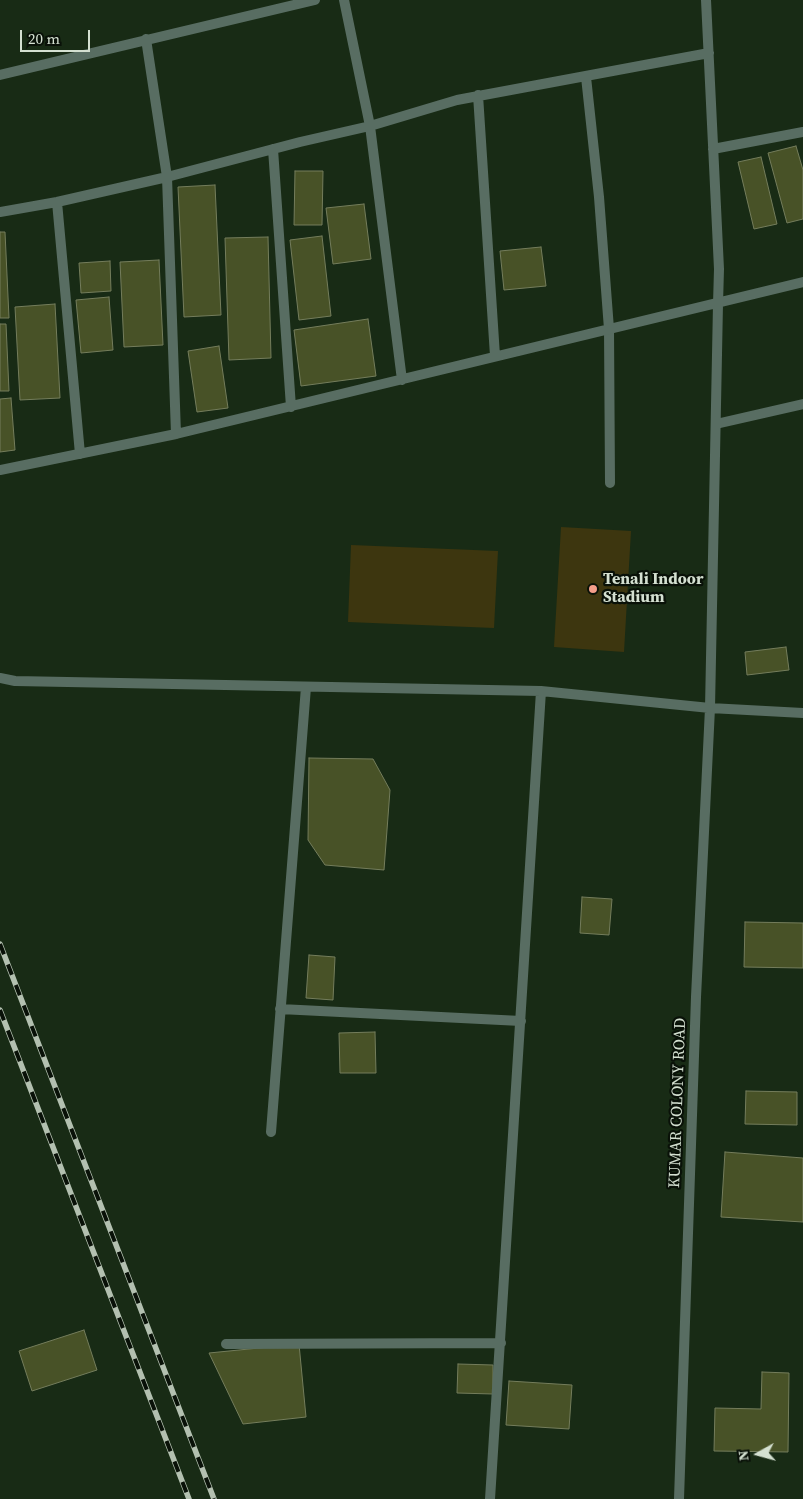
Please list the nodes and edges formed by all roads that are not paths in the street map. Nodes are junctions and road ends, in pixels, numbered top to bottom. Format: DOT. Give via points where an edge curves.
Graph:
graph roads {
  1 [pos="315,0"];
  2 [pos="344,0"];
  3 [pos="706,0"];
  4 [pos="278,4"];
  5 [pos="146,39"];
  6 [pos="709,53"];
  7 [pos="0,75"];
  8 [pos="586,77"];
  9 [pos="478,95"];
  10 [pos="370,126"];
  11 [pos="803,132"];
  12 [pos="272,149"];
  13 [pos="713,149"];
  14 [pos="167,177"];
  15 [pos="57,202"];
  16 [pos="0,212"];
  17 [pos="803,282"];
  18 [pos="718,304"];
  19 [pos="608,329"];
  20 [pos="495,356"];
  21 [pos="402,380"];
  22 [pos="803,404"];
  23 [pos="292,407"];
  24 [pos="716,424"];
  25 [pos="176,434"];
  26 [pos="80,454"];
  27 [pos="0,470"];
  28 [pos="610,483"];
  29 [pos="0,678"];
  30 [pos="306,687"];
  31 [pos="541,691"];
  32 [pos="710,708"];
  33 [pos="803,714"];
  34 [pos="280,1009"];
  35 [pos="521,1021"];
  36 [pos="271,1132"];
  37 [pos="501,1343"];
  38 [pos="226,1344"];
  39 [pos="490,1499"];
  40 [pos="680,1499"];
  1 -- 4 [label="street"];
  2 -- 10 [label="street"];
  3 -- 6 [label="street, KUMAR COLONY ROAD"];
  4 -- 5 [label="street"];
  5 -- 7 [label="street"];
  5 -- 14 [label="street"];
  6 -- 8 [label="street"];
  6 -- 13 [label="street, KUMAR COLONY ROAD"];
  8 -- 9 [label="street"];
  8 -- 19 [label="street"];
  9 -- 10 [label="street"];
  9 -- 20 [label="street"];
  10 -- 12 [label="street"];
  10 -- 21 [label="street"];
  11 -- 13 [label="street"];
  12 -- 14 [label="street"];
  12 -- 23 [label="street"];
  13 -- 18 [label="street, KUMAR COLONY ROAD"];
  14 -- 15 [label="street"];
  14 -- 25 [label="street"];
  15 -- 16 [label="street"];
  15 -- 26 [label="street"];
  17 -- 18 [label="street"];
  18 -- 19 [label="street"];
  18 -- 24 [label="street, KUMAR COLONY ROAD"];
  19 -- 20 [label="street"];
  19 -- 28 [label="street"];
  20 -- 21 [label="street"];
  21 -- 23 [label="street"];
  22 -- 24 [label="street"];
  23 -- 25 [label="street"];
  24 -- 32 [label="street, KUMAR COLONY ROAD"];
  25 -- 26 [label="street"];
  26 -- 27 [label="street"];
  29 -- 30 [label="street" via="15,681"];
  30 -- 31 [label="street"];
  30 -- 34 [label="street"];
  31 -- 32 [label="street"];
  31 -- 35 [label="street"];
  32 -- 33 [label="street"];
  32 -- 40 [label="street, KUMAR COLONY ROAD"];
  34 -- 35 [label="street"];
  34 -- 36 [label="street"];
  35 -- 37 [label="street"];
  37 -- 38 [label="street"];
  37 -- 39 [label="street"];
}
